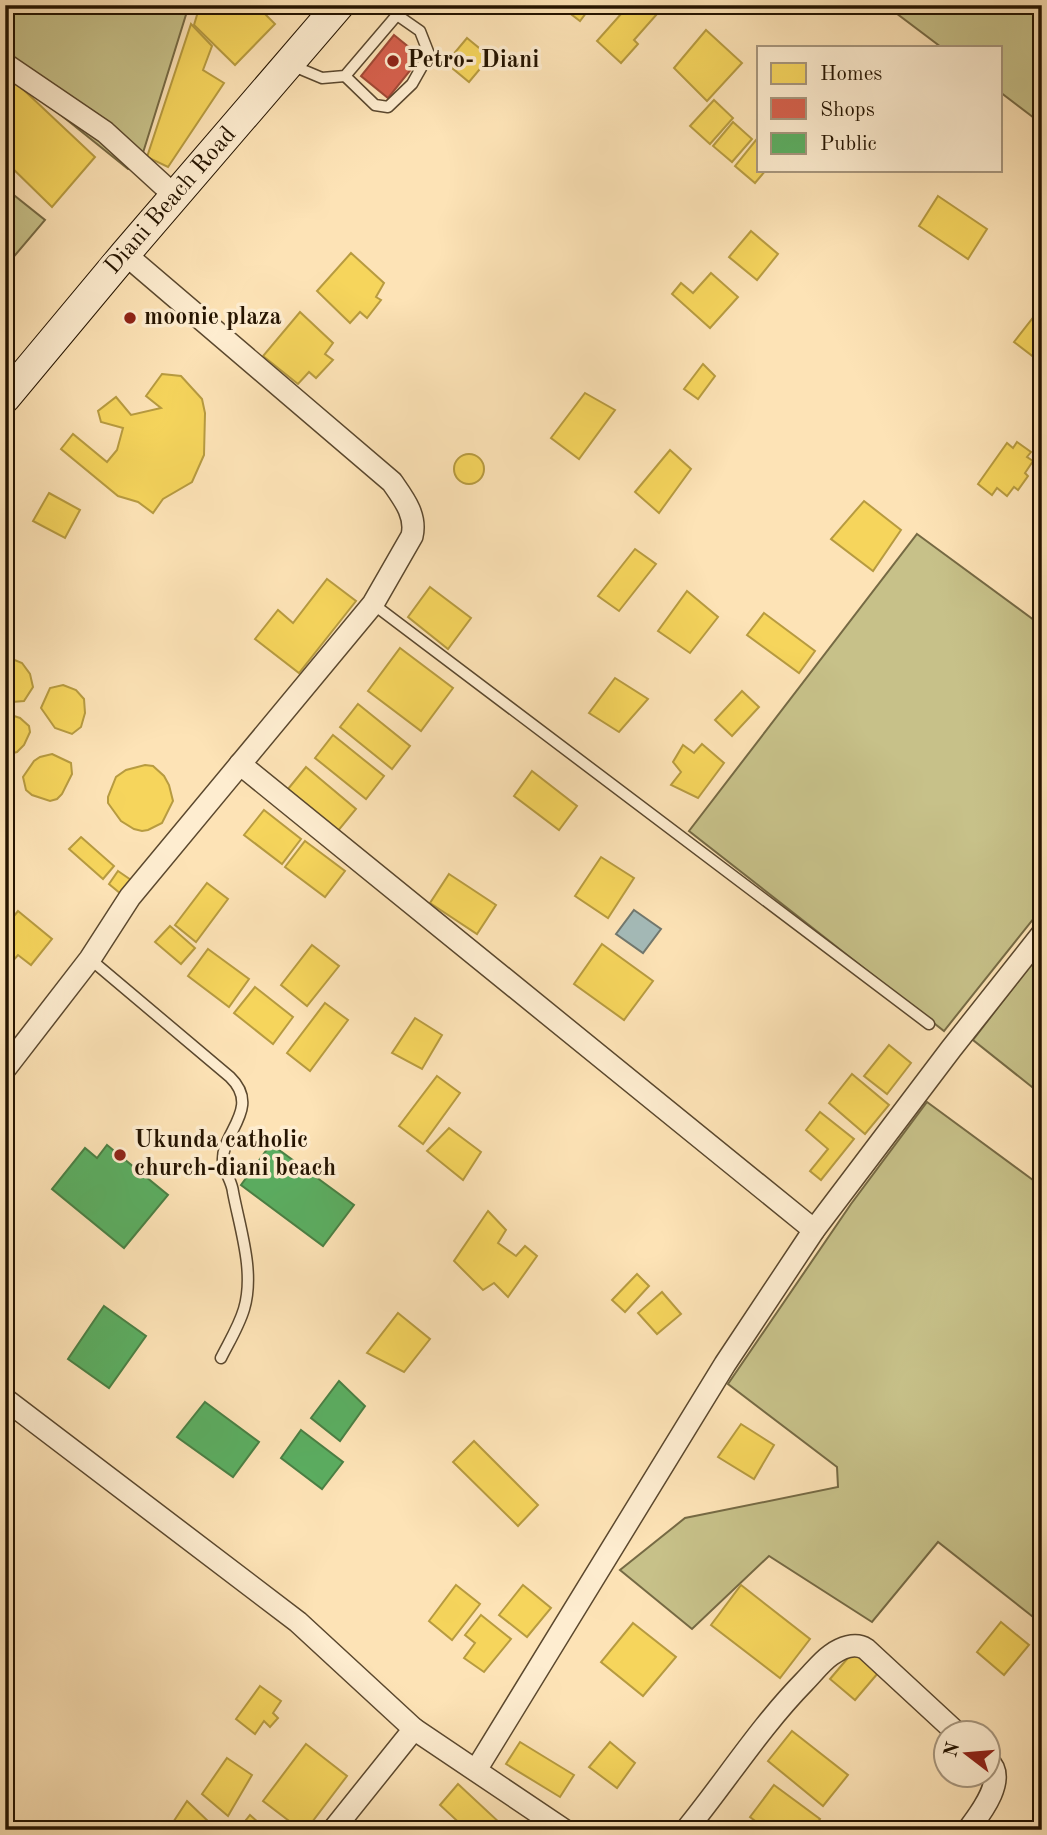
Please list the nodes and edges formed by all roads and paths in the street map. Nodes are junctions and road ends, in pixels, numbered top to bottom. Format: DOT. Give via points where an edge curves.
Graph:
graph roads {
  1 [pos="339,5"];
  2 [pos="395,10"];
  3 [pos="5,64"];
  4 [pos="289,64"];
  5 [pos="345,76"];
  6 [pos="176,196"];
  7 [pos="125,254"];
  8 [pos="5,398"];
  9 [pos="373,604"];
  10 [pos="240,764"];
  11 [pos="1042,934"];
  12 [pos="90,959"];
  13 [pos="929,1024"];
  14 [pos="5,1069"];
  15 [pos="814,1230"];
  16 [pos="221,1358"];
  17 [pos="5,1398"];
  18 [pos="943,1720"];
  19 [pos="414,1729"];
  20 [pos="476,1770"];
  21 [pos="992,1790"];
  22 [pos="333,1830"];
  23 [pos="564,1830"];
  24 [pos="686,1830"];
  25 [pos="968,1830"];
  1 -- 4 [label="main road, Diani Beach Road"];
  2 -- 5 [label="lane"];
  2 -- 5 [label="lane" via="420,31 429,54 412,84 388,107 375,105"];
  3 -- 6 [label="street" via="105,132"];
  4 -- 5 [label="lane" via="322,78"];
  4 -- 6 [label="main road, Diani Beach Road"];
  6 -- 7 [label="main road, Diani Beach Road"];
  7 -- 8 [label="main road, Diani Beach Road"];
  7 -- 9 [label="street" via="392,482 414,519 414,527"];
  9 -- 10 [label="street"];
  9 -- 13 [label="lane"];
  10 -- 12 [label="street" via="130,897"];
  10 -- 15 [label="street"];
  11 -- 15 [label="street"];
  12 -- 14 [label="street"];
  12 -- 16 [label="lane" via="230,1077 242,1096 236,1129 223,1160 232,1183 246,1261 247,1297"];
  15 -- 20 [label="street" via="725,1364"];
  17 -- 19 [label="street" via="298,1622"];
  18 -- 24 [label="street" via="866,1649 846,1647 831,1655 776,1710"];
  19 -- 20 [label="street"];
  19 -- 22 [label="street"];
  20 -- 23 [label="street"];
  21 -- 25 [label="street"];
}
